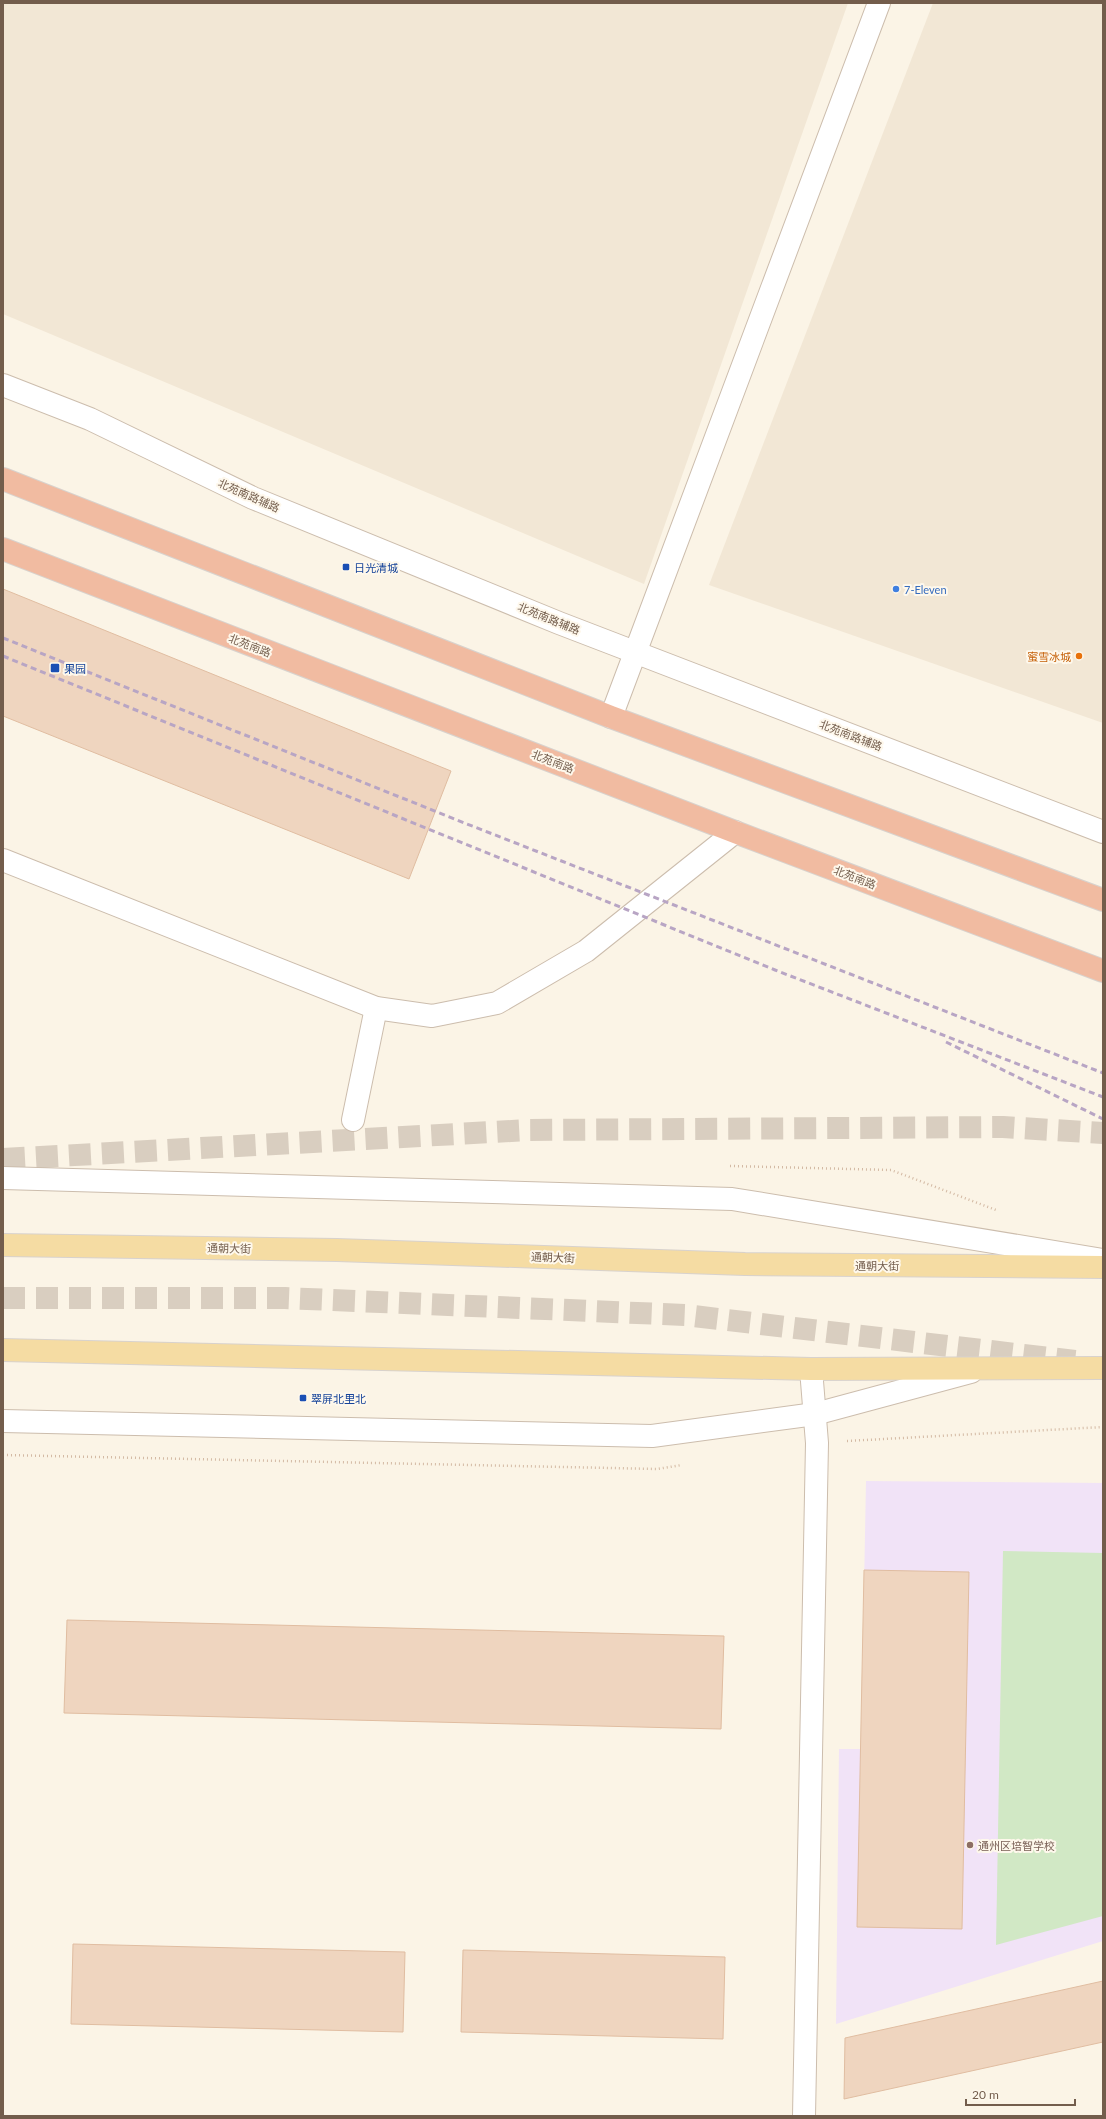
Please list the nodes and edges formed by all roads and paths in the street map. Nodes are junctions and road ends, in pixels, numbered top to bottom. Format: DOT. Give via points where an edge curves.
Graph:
graph roads {
  1 [pos="879,3"];
  2 [pos="3,385"];
  3 [pos="3,479"];
  4 [pos="3,549"];
  5 [pos="635,652"];
  6 [pos="611,717"];
  7 [pos="735,832"];
  8 [pos="1103,832"];
  9 [pos="3,860"];
  10 [pos="1103,900"];
  11 [pos="1103,971"];
  12 [pos="376,1008"];
  13 [pos="353,1120"];
  14 [pos="3,1178"];
  15 [pos="3,1245"];
  16 [pos="1103,1260"];
  17 [pos="1103,1267"];
  18 [pos="3,1350"];
  19 [pos="983,1368"];
  20 [pos="1103,1368"];
  21 [pos="811,1369"];
  22 [pos="815,1414"];
  23 [pos="3,1422"];
  24 [pos="804,2116"];
  1 -- 5 [label="street"];
  2 -- 5 [label="street, 北苑南路辅路" via="90,419 253,498"];
  3 -- 6 [label="highway"];
  4 -- 7 [label="highway, 北苑南路"];
  5 -- 6 [label="street"];
  5 -- 8 [label="street, 北苑南路辅路"];
  6 -- 10 [label="highway"];
  7 -- 11 [label="highway, 北苑南路"];
  7 -- 12 [label="street" via="586,951 497,1003 432,1016"];
  9 -- 12 [label="street"];
  12 -- 13 [label="street"];
  14 -- 16 [label="street" via="732,1199"];
  15 -- 17 [label="main road, 通朝大街" via="337,1250 745,1264"];
  18 -- 21 [label="main road"];
  19 -- 20 [label="main road"];
  19 -- 21 [label="main road"];
  19 -- 22 [label="street"];
  21 -- 22 [label="street"];
  22 -- 23 [label="street" via="652,1436"];
  22 -- 24 [label="street" via="817,1443"];
}
